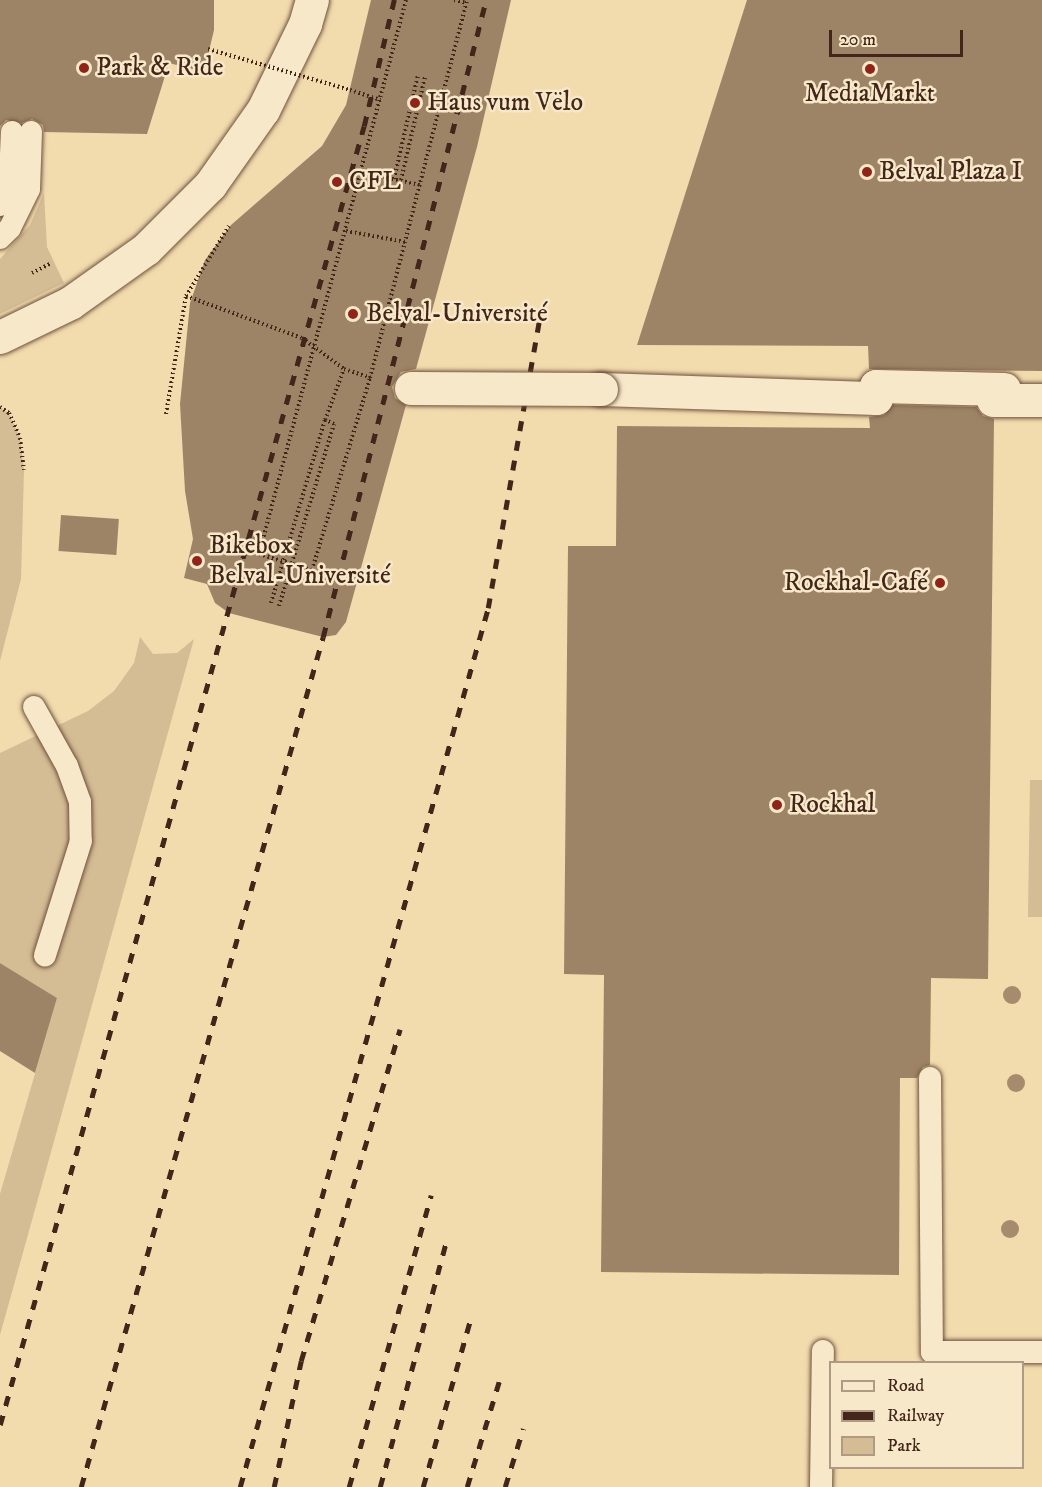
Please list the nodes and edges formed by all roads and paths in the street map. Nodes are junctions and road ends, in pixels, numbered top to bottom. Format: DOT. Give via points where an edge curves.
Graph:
graph roads {
  1 [pos="312,0"];
  2 [pos="406,0"];
  3 [pos="454,0"];
  4 [pos="467,2"];
  5 [pos="208,49"];
  6 [pos="253,54"];
  7 [pos="248,64"];
  8 [pos="418,75"];
  9 [pos="425,77"];
  10 [pos="380,100"];
  11 [pos="361,172"];
  12 [pos="394,179"];
  13 [pos="401,180"];
  14 [pos="420,185"];
  15 [pos="0,205"];
  16 [pos="346,231"];
  17 [pos="0,238"];
  18 [pos="406,242"];
  19 [pos="59,260"];
  20 [pos="29,275"];
  21 [pos="0,337"];
  22 [pos="316,348"];
  23 [pos="344,369"];
  24 [pos="370,378"];
  25 [pos="411,388"];
  26 [pos="1014,392"];
  27 [pos="0,407"];
  28 [pos="166,414"];
  29 [pos="325,420"];
  30 [pos="24,470"];
  31 [pos="271,603"];
  32 [pos="279,606"];
  33 [pos="34,707"];
  34 [pos="45,955"];
  35 [pos="930,1078"];
  36 [pos="823,1351"];
  37 [pos="1042,1352"];
  38 [pos="821,1487"];
  1 -- 21 [label="street" via="305,24 263,110 210,185 146,249 70,303"];
  2 -- 10 [label="path"];
  3 -- 4 [label="path"];
  4 -- 14 [label="path"];
  5 -- 10 [label="path, bridge"];
  6 -- 7 [label="path"];
  8 -- 12 [label="path"];
  9 -- 13 [label="path"];
  10 -- 11 [label="path"];
  11 -- 12 [label="path"];
  11 -- 16 [label="path"];
  12 -- 13 [label="path"];
  13 -- 14 [label="path"];
  14 -- 18 [label="path"];
  15 -- 17 [label="lane" via="22,132 29,189 10,228"];
  16 -- 18 [label="path"];
  16 -- 22 [label="path"];
  18 -- 24 [label="path"];
  19 -- 20 [label="path"];
  22 -- 23 [label="path"];
  22 -- 24 [label="path" via="259,554 312,570"];
  22 -- 28 [label="path" via="302,338 186,296"];
  23 -- 24 [label="path"];
  23 -- 29 [label="path"];
  24 -- 25 [label="path"];
  25 -- 26 [label="street, bridge" via="601,389 876,399 876,386"];
  27 -- 30 [label="path" via="9,413 20,438"];
  29 -- 31 [label="path"];
  29 -- 32 [label="path" via="334,424"];
  33 -- 34 [label="lane" via="68,765 80,802 81,841"];
  35 -- 37 [label="lane" via="932,1352"];
  36 -- 38 [label="lane"];
}
